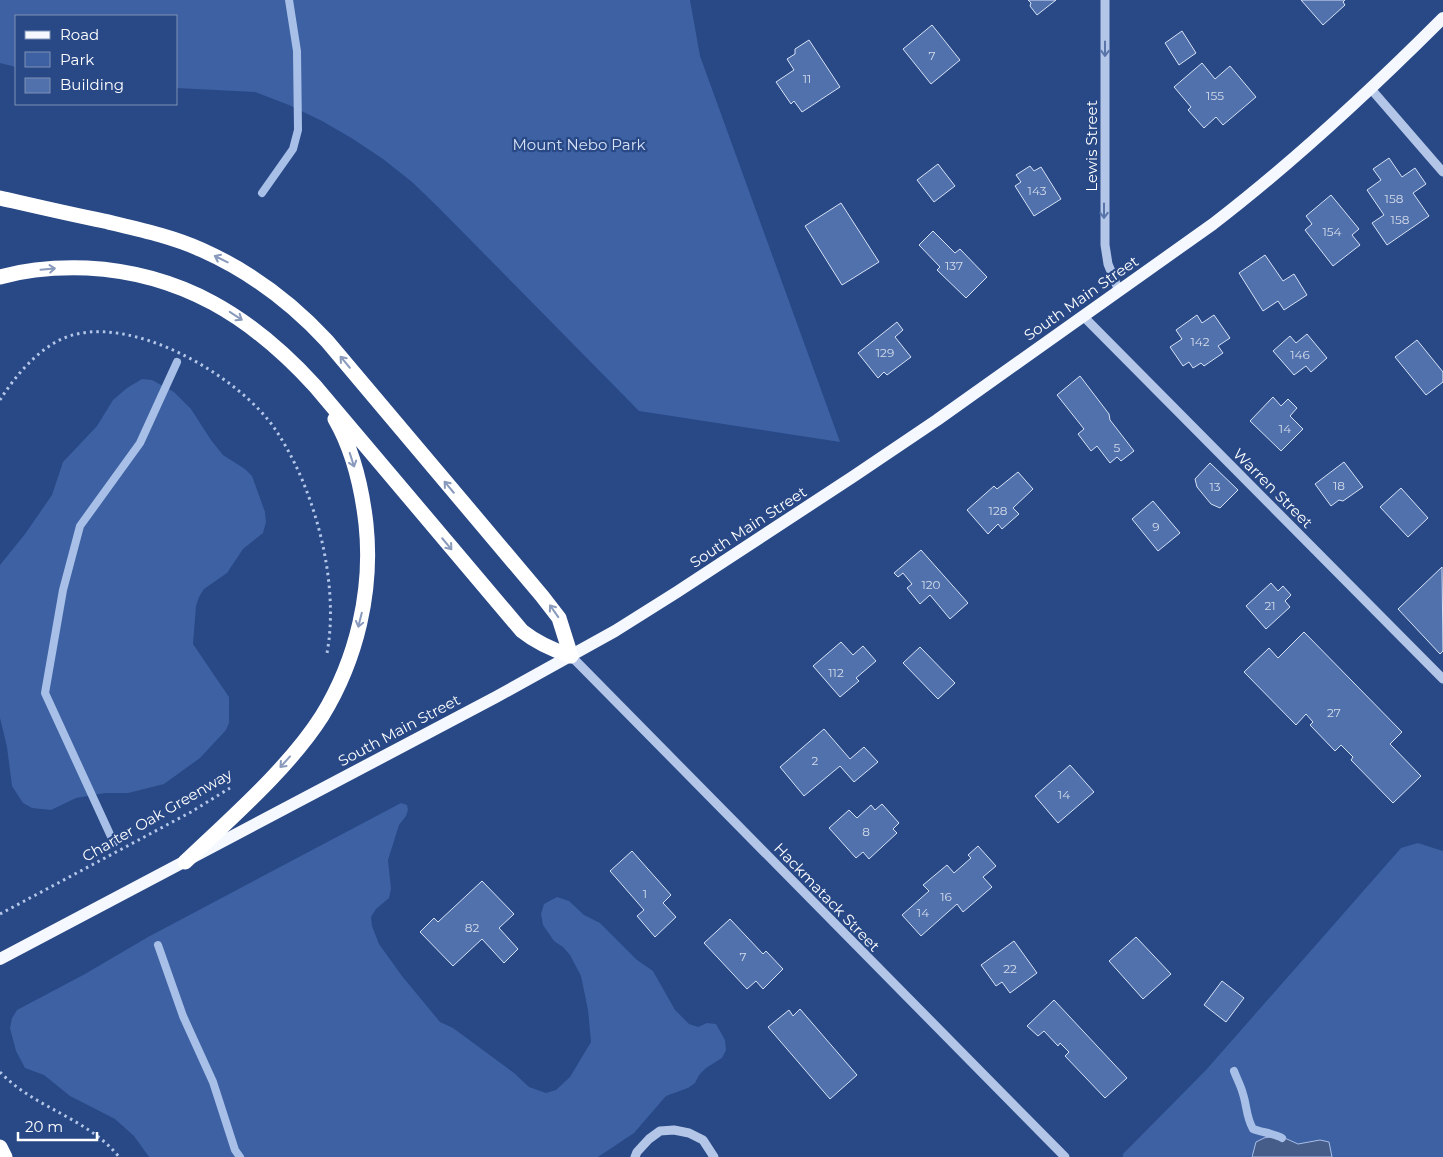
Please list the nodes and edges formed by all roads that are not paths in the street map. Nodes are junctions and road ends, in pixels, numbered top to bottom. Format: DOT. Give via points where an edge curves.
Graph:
graph roads {
  1 [pos="1105,0"];
  2 [pos="1443,18"];
  3 [pos="1371,89"];
  4 [pos="1443,172"];
  5 [pos="0,198"];
  6 [pos="0,277"];
  7 [pos="1119,290"];
  8 [pos="1083,316"];
  9 [pos="315,386"];
  10 [pos="571,656"];
  11 [pos="1443,680"];
  12 [pos="185,862"];
  13 [pos="0,959"];
  14 [pos="0,1147"];
  15 [pos="5,1157"];
  16 [pos="636,1157"];
  17 [pos="714,1157"];
  18 [pos="1065,1157"];
  1 -- 7 [label="street, Lewis Street, one-way" via="1105,246 1108,264"];
  2 -- 3 [label="main road, South Main Street"];
  3 -- 4 [label="street"];
  3 -- 7 [label="main road, South Main Street" via="1257,190"];
  10 -- 5 [label="highway, one-way" via="559,618 542,596 328,341 289,303 226,261 175,239"];
  6 -- 9 [label="highway, one-way" via="76,268 127,272 173,284 202,296 245,322 286,355"];
  7 -- 8 [label="main road, South Main Street"];
  8 -- 10 [label="main road, South Main Street" via="776,529"];
  8 -- 11 [label="street, Warren Street"];
  9 -- 10 [label="highway, one-way" via="522,631 547,648"];
  9 -- 12 [label="highway, one-way" via="339,425 365,516 367,583 354,643 334,693 305,739"];
  10 -- 12 [label="main road, South Main Street"];
  10 -- 18 [label="street, Hackmatack Street"];
  12 -- 13 [label="main road, South Main Street"];
  14 -- 15 [label="highway"];
  16 -- 17 [label="street" via="637,1152 660,1131 674,1130 703,1140"];
}
